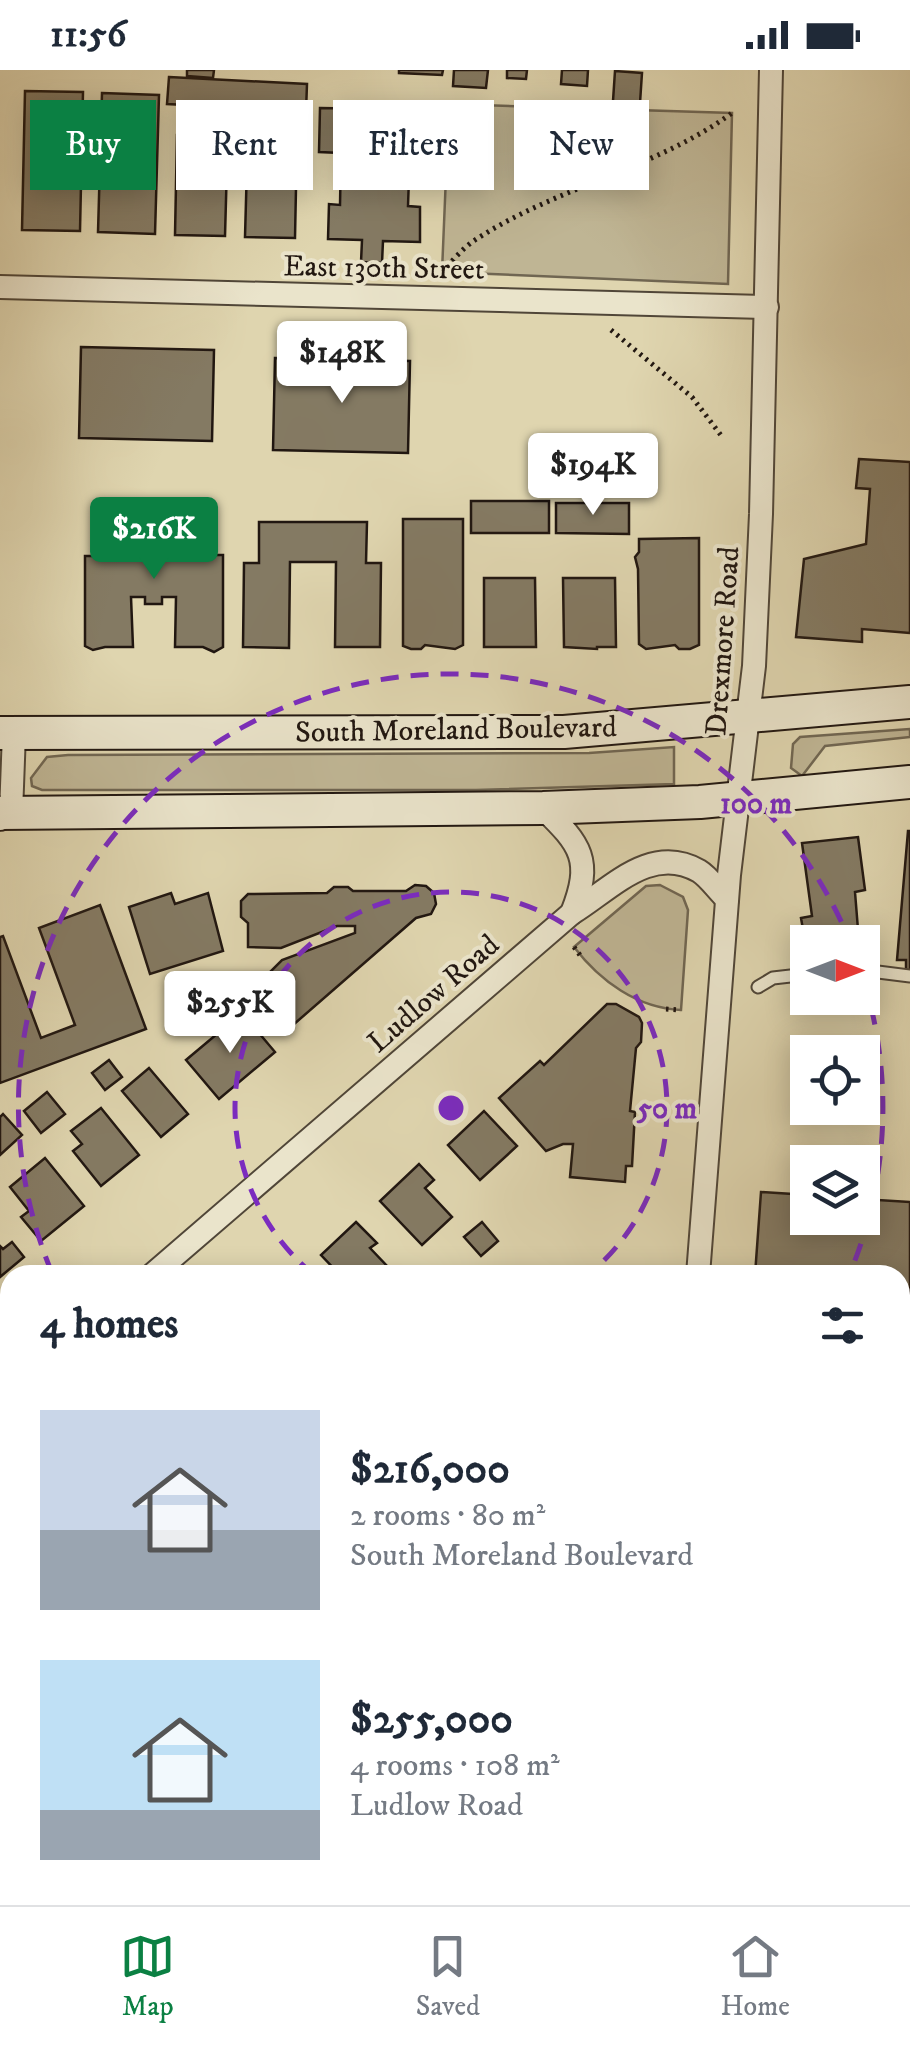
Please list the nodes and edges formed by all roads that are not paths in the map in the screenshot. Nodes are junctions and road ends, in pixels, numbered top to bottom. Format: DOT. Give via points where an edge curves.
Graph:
graph roads {
  1 [pos="770,70"];
  2 [pos="0,288"];
  3 [pos="766,307"];
  4 [pos="910,702"];
  5 [pos="749,715"];
  6 [pos="7,733"];
  7 [pos="910,782"];
  8 [pos="737,799"];
  9 [pos="543,808"];
  10 [pos="4,815"];
  11 [pos="727,900"];
  12 [pos="572,913"];
  13 [pos="880,972"];
  14 [pos="790,976"];
  15 [pos="910,976"];
  16 [pos="758,987"];
  17 [pos="164,1265"];
  18 [pos="699,1265"];
  1 -- 3 [label="street, Drexmore Road"];
  2 -- 3 [label="street, East 130th Street"];
  3 -- 5 [label="street, Drexmore Road"];
  4 -- 5 [label="street, South Moreland Boulevard"];
  5 -- 6 [label="street, South Moreland Boulevard" via="564,732"];
  5 -- 8 [label="street, Drexmore Road"];
  6 -- 10 [label="street"];
  7 -- 8 [label="street"];
  8 -- 9 [label="street"];
  8 -- 11 [label="street, Drexmore Road"];
  9 -- 10 [label="street"];
  9 -- 12 [label="street" via="580,851 584,873"];
  11 -- 12 [label="street, Ludlow Road" via="700,872 658,861 643,864"];
  11 -- 18 [label="street, Drexmore Road"];
  12 -- 17 [label="street, Ludlow Road"];
  13 -- 15 [label="lane"];
  14 -- 16 [label="lane"];
}
